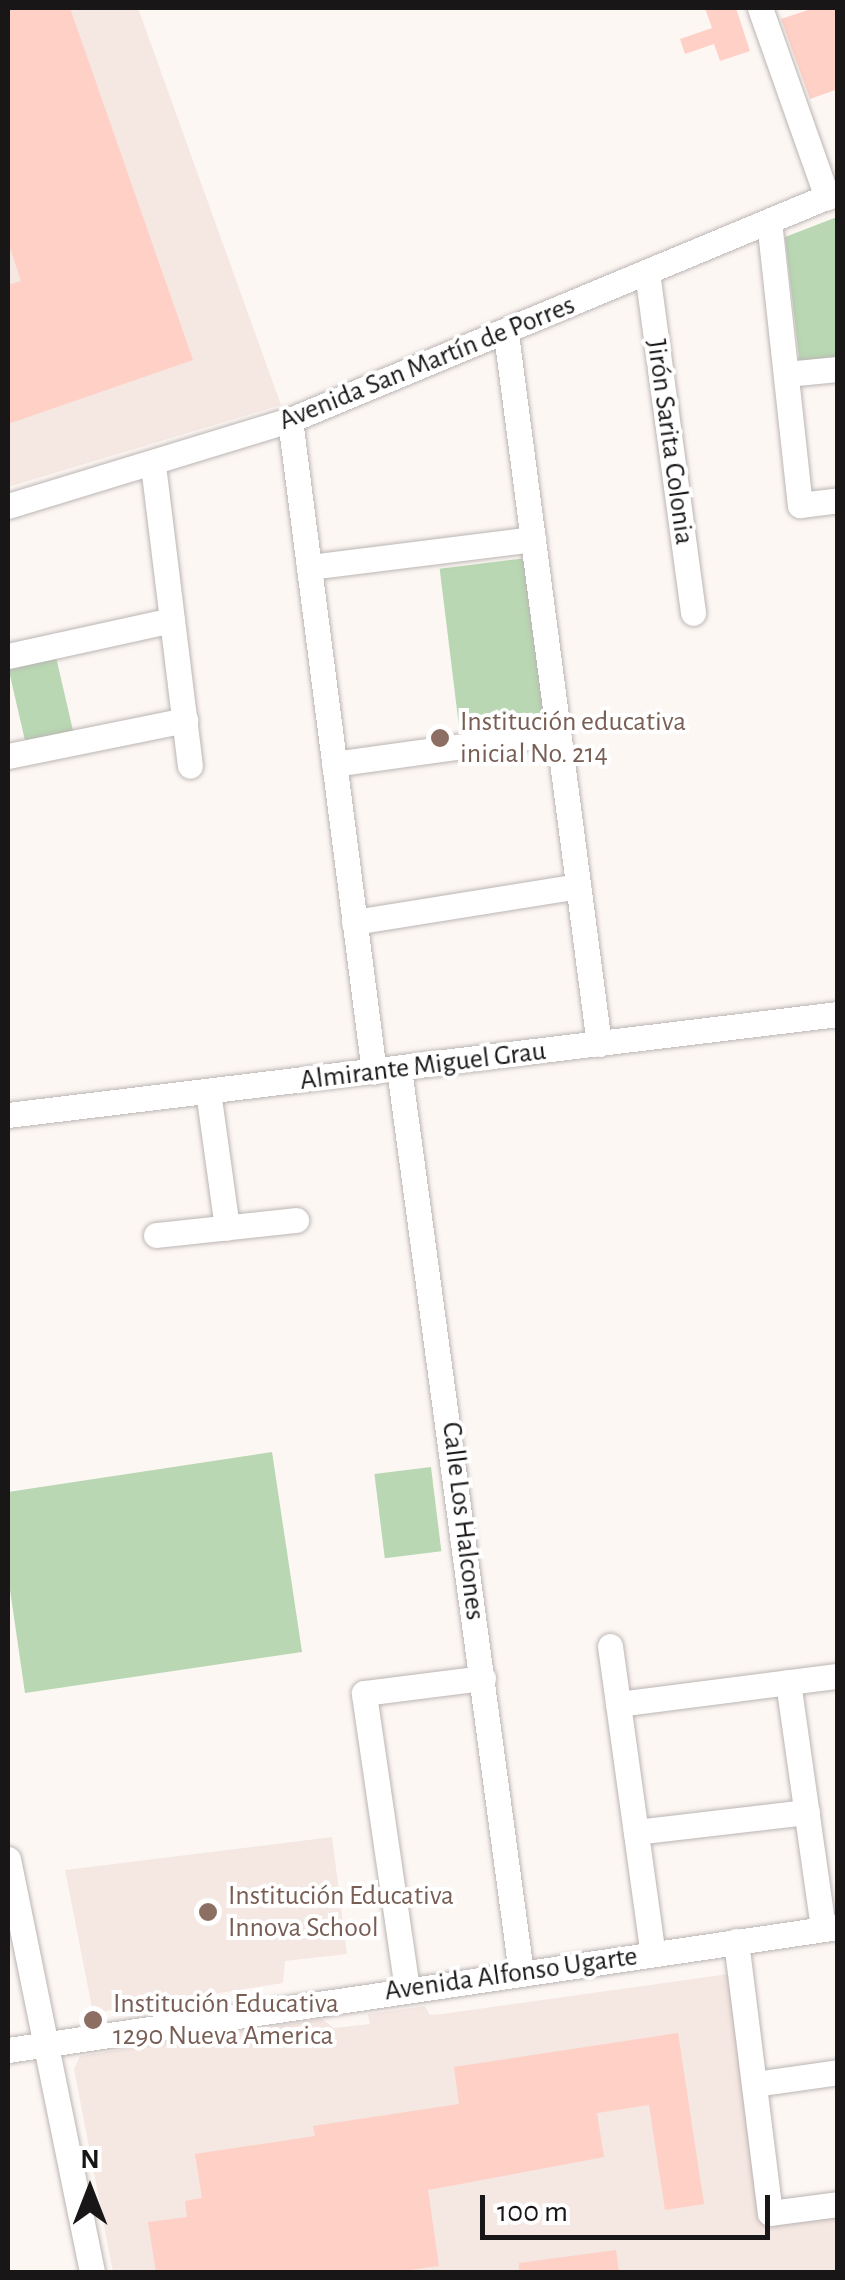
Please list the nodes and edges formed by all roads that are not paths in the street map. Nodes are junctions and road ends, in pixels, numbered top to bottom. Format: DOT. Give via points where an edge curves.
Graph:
graph roads {
  1 [pos="760,8"];
  2 [pos="832,195"];
  3 [pos="769,221"];
  4 [pos="647,272"];
  5 [pos="506,334"];
  6 [pos="838,369"];
  7 [pos="786,374"];
  8 [pos="290,420"];
  9 [pos="154,466"];
  10 [pos="838,500"];
  11 [pos="8,506"];
  12 [pos="533,539"];
  13 [pos="309,567"];
  14 [pos="693,613"];
  15 [pos="172,620"];
  16 [pos="8,656"];
  17 [pos="185,720"];
  18 [pos="558,732"];
  19 [pos="9,748"];
  20 [pos="334,764"];
  21 [pos="190,766"];
  22 [pos="578,886"];
  23 [pos="354,922"];
  24 [pos="838,1014"];
  25 [pos="599,1044"];
  26 [pos="386,1071"];
  27 [pos="208,1092"];
  28 [pos="8,1115"];
  29 [pos="296,1220"];
  30 [pos="227,1228"];
  31 [pos="156,1235"];
  32 [pos="610,1646"];
  33 [pos="838,1676"];
  34 [pos="483,1678"];
  35 [pos="788,1682"];
  36 [pos="618,1704"];
  37 [pos="806,1812"];
  38 [pos="636,1832"];
  39 [pos="8,1858"];
  40 [pos="830,1928"];
  41 [pos="736,1941"];
  42 [pos="653,1954"];
  43 [pos="520,1973"];
  44 [pos="407,1989"];
  45 [pos="45,2045"];
  46 [pos="8,2050"];
  47 [pos="838,2072"];
  48 [pos="754,2084"];
  49 [pos="838,2204"];
  50 [pos="92,2272"];
  1 -- 2 [label="street"];
  2 -- 3 [label="street, Avenida San Martín de Porres"];
  3 -- 4 [label="street, Avenida San Martín de Porres"];
  3 -- 7 [label="street"];
  4 -- 5 [label="street, Avenida San Martín de Porres"];
  4 -- 14 [label="street, Jirón Sarita Colonia"];
  5 -- 8 [label="street, Avenida San Martín de Porres"];
  5 -- 12 [label="street"];
  6 -- 7 [label="street"];
  7 -- 10 [label="street" via="800,504"];
  8 -- 9 [label="street, Avenida San Martín de Porres"];
  8 -- 13 [label="street, Calle Los Halcones"];
  9 -- 11 [label="street, Avenida San Martín de Porres"];
  9 -- 15 [label="street"];
  12 -- 13 [label="street"];
  12 -- 18 [label="street"];
  13 -- 20 [label="street, Calle Los Halcones"];
  15 -- 16 [label="street"];
  15 -- 17 [label="street"];
  17 -- 19 [label="street"];
  17 -- 21 [label="street"];
  18 -- 20 [label="street"];
  18 -- 22 [label="street"];
  20 -- 23 [label="street, Calle Los Halcones"];
  22 -- 23 [label="street"];
  22 -- 25 [label="street"];
  23 -- 26 [label="street, Calle Los Halcones"];
  24 -- 25 [label="street, Almirante Miguel Grau"];
  25 -- 26 [label="street, Almirante Miguel Grau"];
  26 -- 27 [label="street, Almirante Miguel Grau"];
  26 -- 34 [label="street, Calle Los Halcones"];
  27 -- 28 [label="street, Almirante Miguel Grau"];
  27 -- 30 [label="street"];
  29 -- 30 [label="street"];
  30 -- 31 [label="street"];
  32 -- 36 [label="street"];
  33 -- 35 [label="street"];
  34 -- 43 [label="street, Calle Los Halcones"];
  34 -- 44 [label="street" via="364,1693"];
  35 -- 36 [label="street"];
  35 -- 37 [label="street"];
  36 -- 38 [label="street"];
  37 -- 38 [label="street"];
  37 -- 40 [label="street"];
  38 -- 42 [label="street"];
  39 -- 45 [label="street"];
  40 -- 41 [label="street, Avenida Alfonso Ugarte"];
  41 -- 42 [label="street, Avenida Alfonso Ugarte"];
  41 -- 48 [label="street"];
  42 -- 43 [label="street, Avenida Alfonso Ugarte"];
  43 -- 44 [label="street, Avenida Alfonso Ugarte"];
  44 -- 45 [label="street, Avenida Alfonso Ugarte"];
  45 -- 46 [label="street, Avenida Alfonso Ugarte"];
  45 -- 50 [label="street"];
  47 -- 48 [label="street"];
  48 -- 49 [label="street" via="770,2213"];
}
